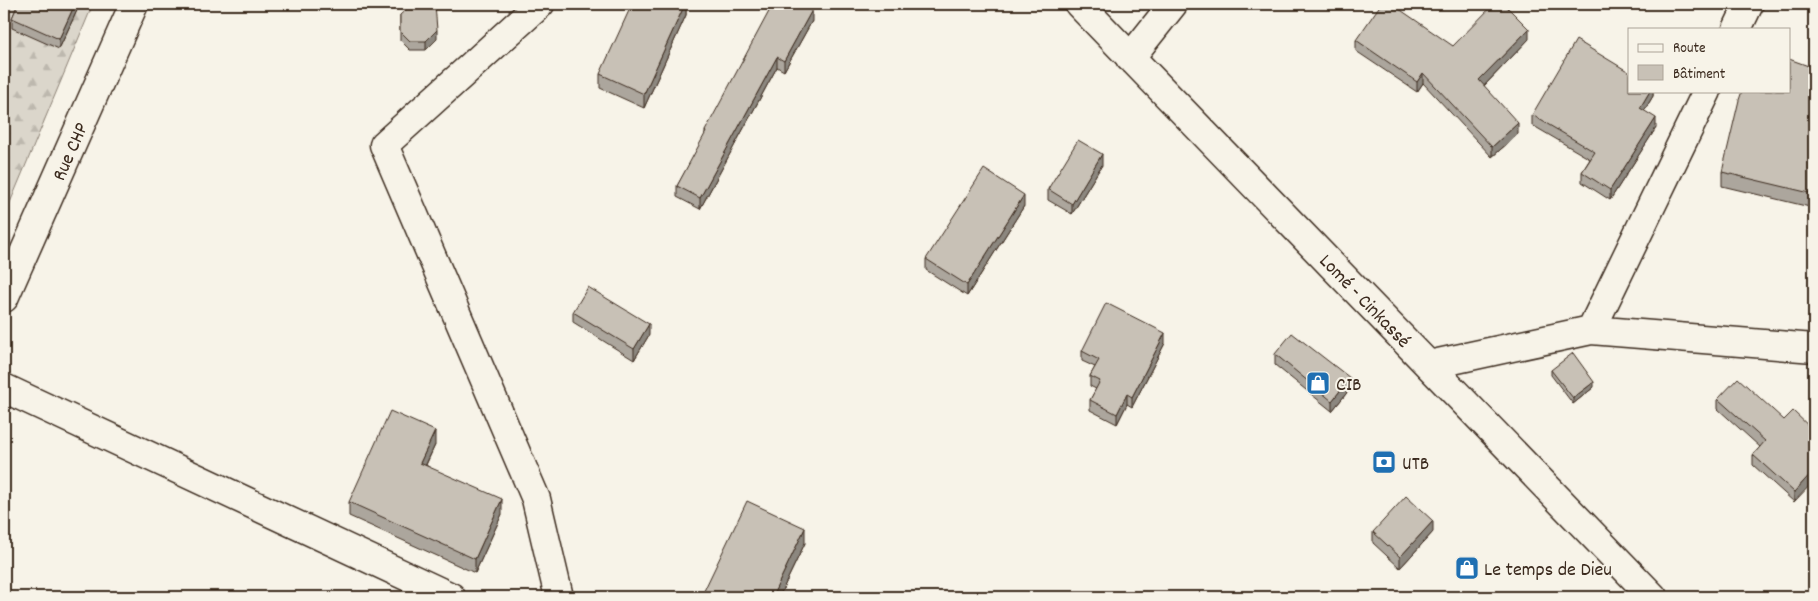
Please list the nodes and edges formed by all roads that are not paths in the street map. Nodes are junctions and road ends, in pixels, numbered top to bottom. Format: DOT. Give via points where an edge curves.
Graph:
graph roads {
  1 [pos="134,4"];
  2 [pos="540,4"];
  3 [pos="1079,4"];
  4 [pos="1173,4"];
  5 [pos="1749,4"];
  6 [pos="1737,28"];
  7 [pos="1130,58"];
  8 [pos="1707,92"];
  9 [pos="4,298"];
  10 [pos="1591,330"];
  11 [pos="1814,348"];
  12 [pos="1429,365"];
  13 [pos="4,388"];
  14 [pos="451,597"];
  15 [pos="559,597"];
  16 [pos="1652,597"];
  1 -- 9 [label="main road, Rue CHP"];
  2 -- 15 [label="main road" via="384,145 536,499"];
  3 -- 7 [label="main road, Lomé - Cinkassé"];
  4 -- 7 [label="main road"];
  5 -- 6 [label="main road"];
  7 -- 12 [label="main road, Lomé - Cinkassé"];
  8 -- 10 [label="main road"];
  10 -- 11 [label="main road"];
  10 -- 12 [label="main road"];
  12 -- 16 [label="main road, Lomé - Cinkassé"];
  13 -- 14 [label="main road"];
}
